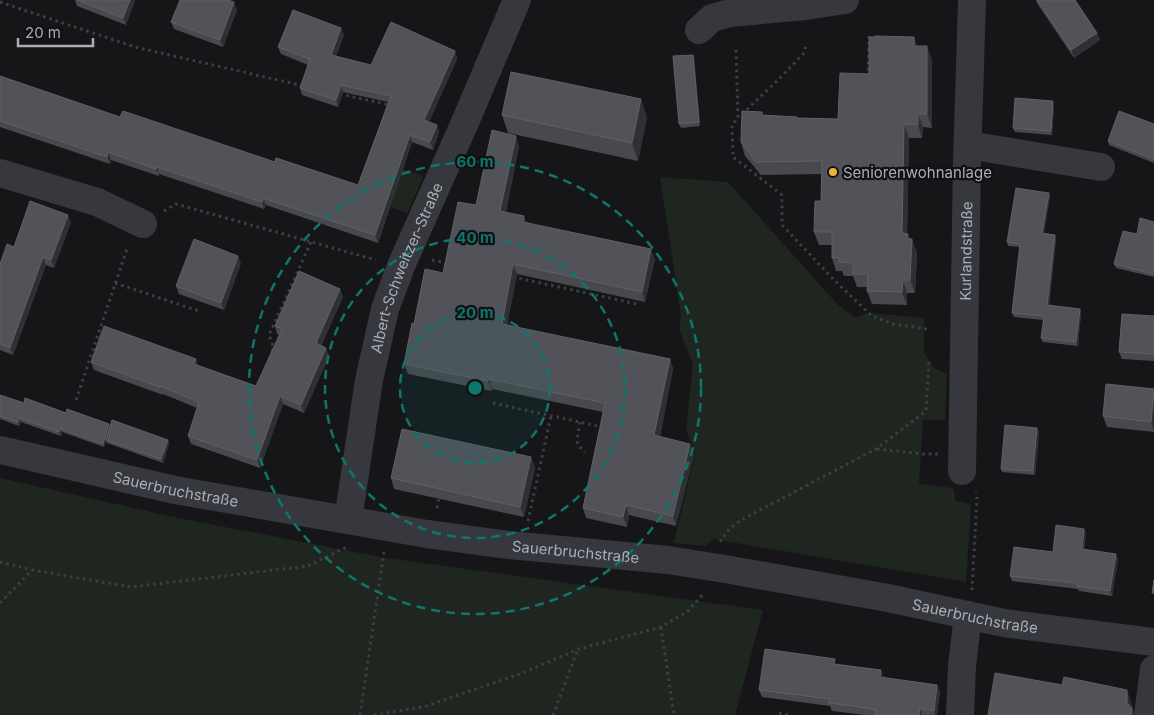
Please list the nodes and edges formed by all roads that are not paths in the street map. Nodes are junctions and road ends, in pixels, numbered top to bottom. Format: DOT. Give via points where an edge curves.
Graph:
graph roads {
  1 [pos="517,0"];
  2 [pos="845,0"];
  3 [pos="972,0"];
  4 [pos="699,30"];
  5 [pos="968,146"];
  6 [pos="1101,167"];
  7 [pos="0,173"];
  8 [pos="143,224"];
  9 [pos="0,450"];
  10 [pos="962,462"];
  11 [pos="350,532"];
  12 [pos="968,615"];
  13 [pos="1154,642"];
  14 [pos="1154,669"];
  15 [pos="960,715"];
  16 [pos="1148,715"];
  1 -- 11 [label="street, Albert-Schweitzer-Straße" via="468,115 412,262 385,309 369,380"];
  2 -- 4 [label="street" via="730,13 712,18"];
  3 -- 5 [label="street, Kurlandstraße"];
  5 -- 6 [label="street"];
  5 -- 10 [label="street, Kurlandstraße"];
  7 -- 8 [label="street" via="97,202"];
  9 -- 11 [label="street, Sauerbruchstraße"];
  11 -- 12 [label="street, Sauerbruchstraße" via="388,527 500,544 641,557 725,569"];
  12 -- 13 [label="street, Sauerbruchstraße" via="1021,626"];
  12 -- 15 [label="street"];
  14 -- 16 [label="street"];
}
